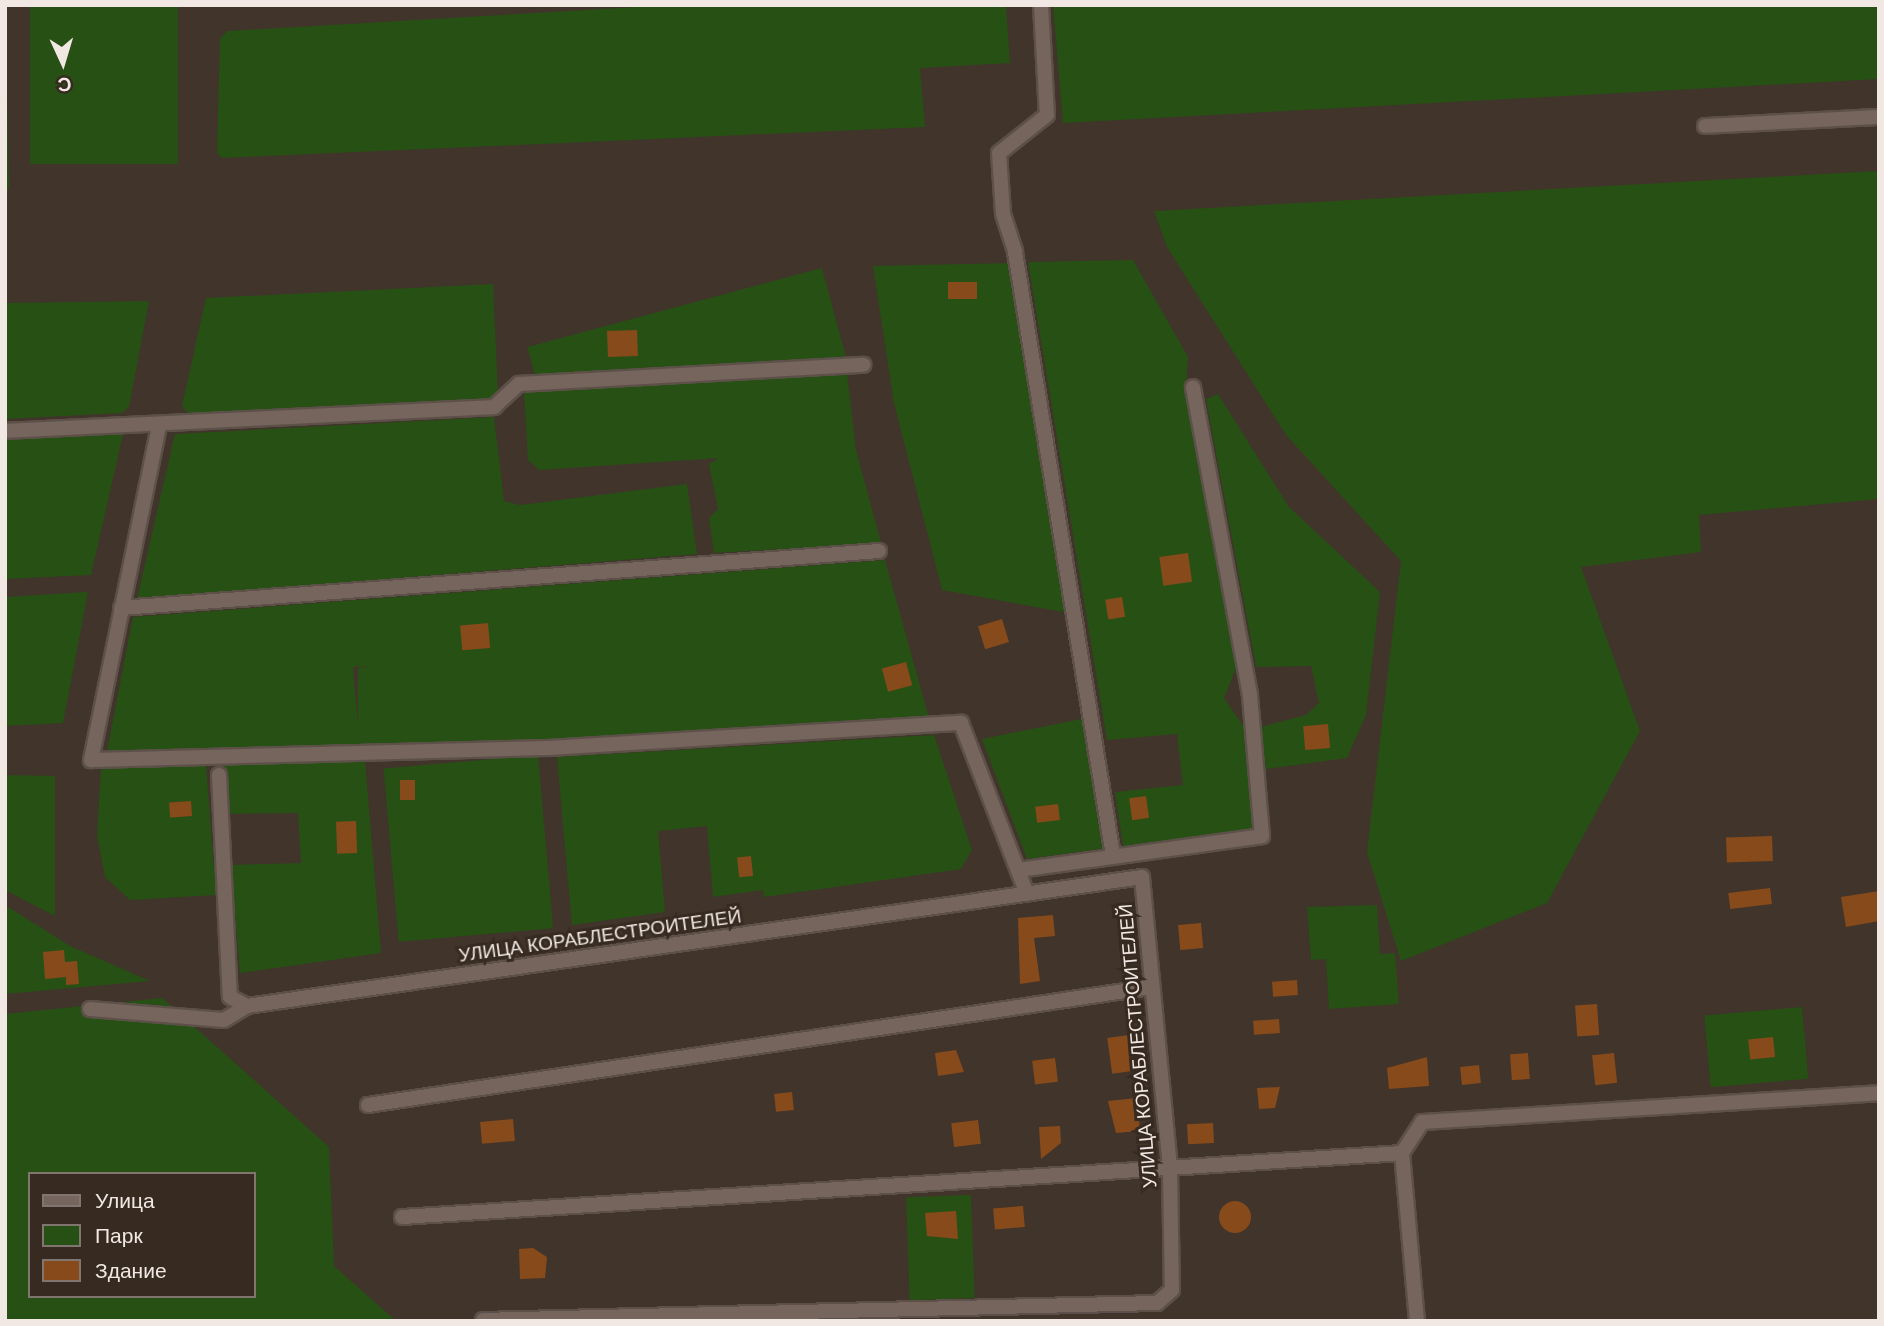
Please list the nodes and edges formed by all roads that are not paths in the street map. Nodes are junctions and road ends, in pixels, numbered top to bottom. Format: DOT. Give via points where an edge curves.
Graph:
graph roads {
  1 [pos="1041,5"];
  2 [pos="1879,117"];
  3 [pos="1705,127"];
  4 [pos="863,365"];
  5 [pos="1193,387"];
  6 [pos="159,426"];
  7 [pos="5,431"];
  8 [pos="879,551"];
  9 [pos="121,608"];
  10 [pos="219,775"];
  11 [pos="1114,856"];
  12 [pos="1018,870"];
  13 [pos="1027,894"];
  14 [pos="1151,987"];
  15 [pos="247,1006"];
  16 [pos="90,1009"];
  17 [pos="1879,1093"];
  18 [pos="368,1105"];
  19 [pos="1402,1153"];
  20 [pos="1170,1168"];
  21 [pos="402,1217"];
  22 [pos="483,1320"];
  23 [pos="1417,1321"];
  1 -- 11 [label="street" via="1047,115 999,153 1003,214 1015,253"];
  2 -- 3 [label="street"];
  4 -- 6 [label="street" via="519,384 494,407"];
  5 -- 11 [label="street" via="1250,695 1262,836"];
  6 -- 7 [label="street"];
  6 -- 9 [label="street"];
  8 -- 9 [label="street"];
  9 -- 12 [label="street" via="91,760 548,748 961,723"];
  10 -- 15 [label="street" via="230,997"];
  11 -- 12 [label="street"];
  12 -- 13 [label="street"];
  13 -- 14 [label="street, УЛИЦА КОРАБЛЕСТРОИТЕЛЕЙ" via="1142,877"];
  13 -- 15 [label="street, УЛИЦА КОРАБЛЕСТРОИТЕЛЕЙ"];
  14 -- 18 [label="street"];
  14 -- 20 [label="street, УЛИЦА КОРАБЛЕСТРОИТЕЛЕЙ"];
  15 -- 16 [label="street, УЛИЦА КОРАБЛЕСТРОИТЕЛЕЙ" via="225,1020"];
  17 -- 19 [label="street" via="1422,1122"];
  19 -- 20 [label="street"];
  19 -- 23 [label="street"];
  20 -- 21 [label="street"];
  20 -- 22 [label="street, УЛИЦА КОРАБЛЕСТРОИТЕЛЕЙ" via="1172,1290 1157,1303"];
}
